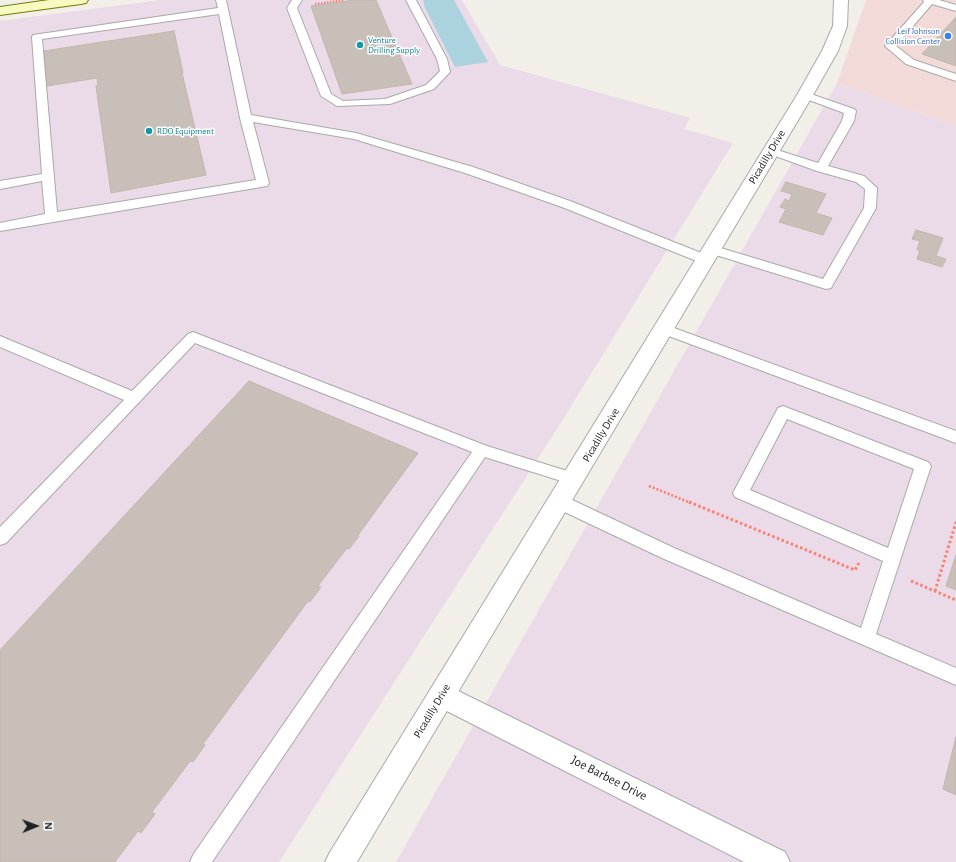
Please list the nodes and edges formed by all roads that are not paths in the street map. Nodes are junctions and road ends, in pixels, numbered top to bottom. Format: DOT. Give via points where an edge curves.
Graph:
graph roads {
  1 [pos="81,0"];
  2 [pos="297,0"];
  3 [pos="411,0"];
  4 [pos="841,0"];
  5 [pos="929,0"];
  6 [pos="222,5"];
  7 [pos="956,8"];
  8 [pos="0,11"];
  9 [pos="956,78"];
  10 [pos="805,96"];
  11 [pos="246,118"];
  12 [pos="771,151"];
  13 [pos="822,168"];
  14 [pos="48,176"];
  15 [pos="0,185"];
  16 [pos="51,217"];
  17 [pos="0,227"];
  18 [pos="708,254"];
  19 [pos="663,329"];
  20 [pos="0,341"];
  21 [pos="134,398"];
  22 [pos="956,437"];
  23 [pos="482,450"];
  24 [pos="574,478"];
  25 [pos="560,502"];
  26 [pos="0,538"];
  27 [pos="893,558"];
  28 [pos="866,638"];
  29 [pos="956,677"];
  30 [pos="442,695"];
  31 [pos="200,862"];
  32 [pos="340,862"];
  33 [pos="775,862"];
  1 -- 8 [label="main road"];
  2 -- 3 [label="lane" via="292,8 326,96 341,104 386,102 430,87 445,72 442,59"];
  4 -- 10 [label="street, Picadilly Drive" via="840,26 830,51"];
  5 -- 7 [label="lane"];
  5 -- 9 [label="lane" via="890,46 910,62"];
  6 -- 11 [label="lane"];
  6 -- 14 [label="lane" via="37,37"];
  10 -- 12 [label="street, Picadilly Drive"];
  10 -- 13 [label="lane" via="850,111 848,121"];
  11 -- 16 [label="lane" via="263,183"];
  11 -- 18 [label="lane" via="356,136 469,170"];
  12 -- 13 [label="lane"];
  12 -- 18 [label="street, Picadilly Drive"];
  13 -- 18 [label="lane" via="860,179 871,188 870,208 826,285"];
  14 -- 15 [label="lane"];
  14 -- 16 [label="lane"];
  16 -- 17 [label="lane"];
  18 -- 19 [label="street, Picadilly Drive"];
  19 -- 22 [label="lane"];
  19 -- 24 [label="street, Picadilly Drive"];
  20 -- 21 [label="lane"];
  21 -- 23 [label="lane" via="193,338"];
  21 -- 26 [label="lane"];
  23 -- 24 [label="lane"];
  23 -- 31 [label="lane"];
  24 -- 25 [label="street, Picadilly Drive"];
  25 -- 28 [label="lane" via="668,553"];
  25 -- 30 [label="street, Picadilly Drive"];
  27 -- 27 [label="lane" via="923,466 783,412 741,493"];
  27 -- 28 [label="lane"];
  28 -- 29 [label="lane"];
  30 -- 32 [label="street, Picadilly Drive"];
  30 -- 33 [label="street, Joe Barbee Drive"];
}
